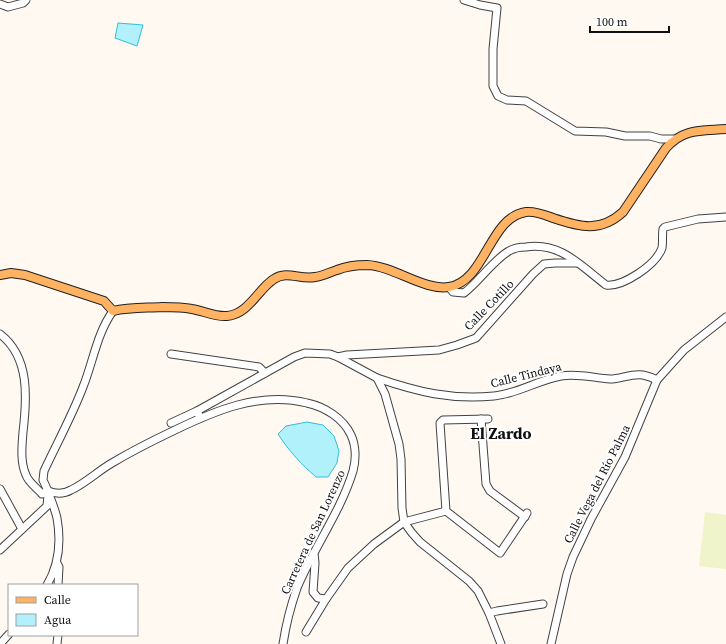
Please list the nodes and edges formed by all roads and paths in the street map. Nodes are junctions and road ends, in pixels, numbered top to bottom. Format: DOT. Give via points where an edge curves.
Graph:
graph roads {
  1 [pos="26,0"];
  2 [pos="464,0"];
  3 [pos="0,4"];
  4 [pos="726,129"];
  5 [pos="674,139"];
  6 [pos="726,217"];
  7 [pos="577,263"];
  8 [pos="0,275"];
  9 [pos="449,287"];
  10 [pos="114,311"];
  11 [pos="726,317"];
  12 [pos="0,334"];
  13 [pos="171,354"];
  14 [pos="338,357"];
  15 [pos="265,373"];
  16 [pos="377,378"];
  17 [pos="657,380"];
  18 [pos="198,415"];
  19 [pos="171,423"];
  20 [pos="0,489"];
  21 [pos="48,491"];
  22 [pos="446,511"];
  23 [pos="404,522"];
  24 [pos="22,530"];
  25 [pos="0,550"];
  26 [pos="314,553"];
  27 [pos="57,563"];
  28 [pos="47,584"];
  29 [pos="58,584"];
  30 [pos="326,599"];
  31 [pos="543,604"];
  32 [pos="490,613"];
  33 [pos="306,632"];
  34 [pos="8,635"];
  35 [pos="0,644"];
  36 [pos="283,644"];
  37 [pos="501,644"];
  38 [pos="551,644"];
  1 -- 3 [label="street" via="8,8"];
  2 -- 5 [label="street" via="480,6 497,8 493,86 498,96 507,100 526,101 575,131"];
  4 -- 5 [label="main road" via="694,131"];
  5 -- 9 [label="main road" via="623,212 615,219 604,224 575,226 544,214 516,214 505,223 467,277"];
  6 -- 7 [label="street" via="698,219 665,227 662,248 651,263 629,280 614,286 606,285"];
  7 -- 9 [label="street" via="567,254 549,247 519,248 508,252 464,293 453,292"];
  7 -- 14 [label="street, Calle Cotillo" via="544,264 476,338 439,350"];
  8 -- 10 [label="main road" via="25,275 104,301"];
  9 -- 10 [label="main road" via="423,283 388,269 368,265 351,266 314,278 281,275 273,279 243,310 228,316 182,307 126,308"];
  10 -- 21 [label="street" via="99,338 83,387 44,471 43,480"];
  11 -- 17 [label="street, Calle Vega del Río Palma" via="684,350"];
  12 -- 21 [label="street" via="9,341 20,361 25,385 22,443 24,472 42,494"];
  13 -- 15 [label="street" via="259,366"];
  14 -- 15 [label="street" via="330,354 305,353"];
  14 -- 16 [label="street, Calle Tindaya"];
  15 -- 18 [label="street" via="215,400"];
  16 -- 17 [label="street, Calle Tindaya" via="415,390 451,396 494,396 572,375 618,379 643,375"];
  16 -- 23 [label="street" via="385,394 399,444"];
  17 -- 38 [label="street, Calle Vega del Río Palma" via="625,458 591,518 573,557"];
  18 -- 19 [label="street"];
  18 -- 21 [label="street, Carretera de San Lorenzo" via="137,448 71,490 60,493"];
  18 -- 26 [label="street, Carretera de San Lorenzo" via="245,403 299,401 317,405 334,414 348,428 354,440 356,453 354,470"];
  20 -- 24 [label="street"];
  21 -- 24 [label="street" via="47,506"];
  21 -- 27 [label="street" via="57,517"];
  22 -- 22 [label="street" via="440,423 443,420 484,419 486,484 490,492 526,515 500,553"];
  22 -- 23 [label="street"];
  23 -- 30 [label="street" via="374,544 348,568"];
  23 -- 32 [label="street" via="420,542 469,581 478,591"];
  24 -- 25 [label="street"];
  26 -- 30 [label="street" via="312,592 318,598"];
  26 -- 36 [label="street, Carretera de San Lorenzo" via="287,617"];
  27 -- 28 [label="street"];
  27 -- 29 [label="street"];
  30 -- 33 [label="street"];
  31 -- 32 [label="street"];
  32 -- 37 [label="street"];
  34 -- 35 [label="street"];
}
